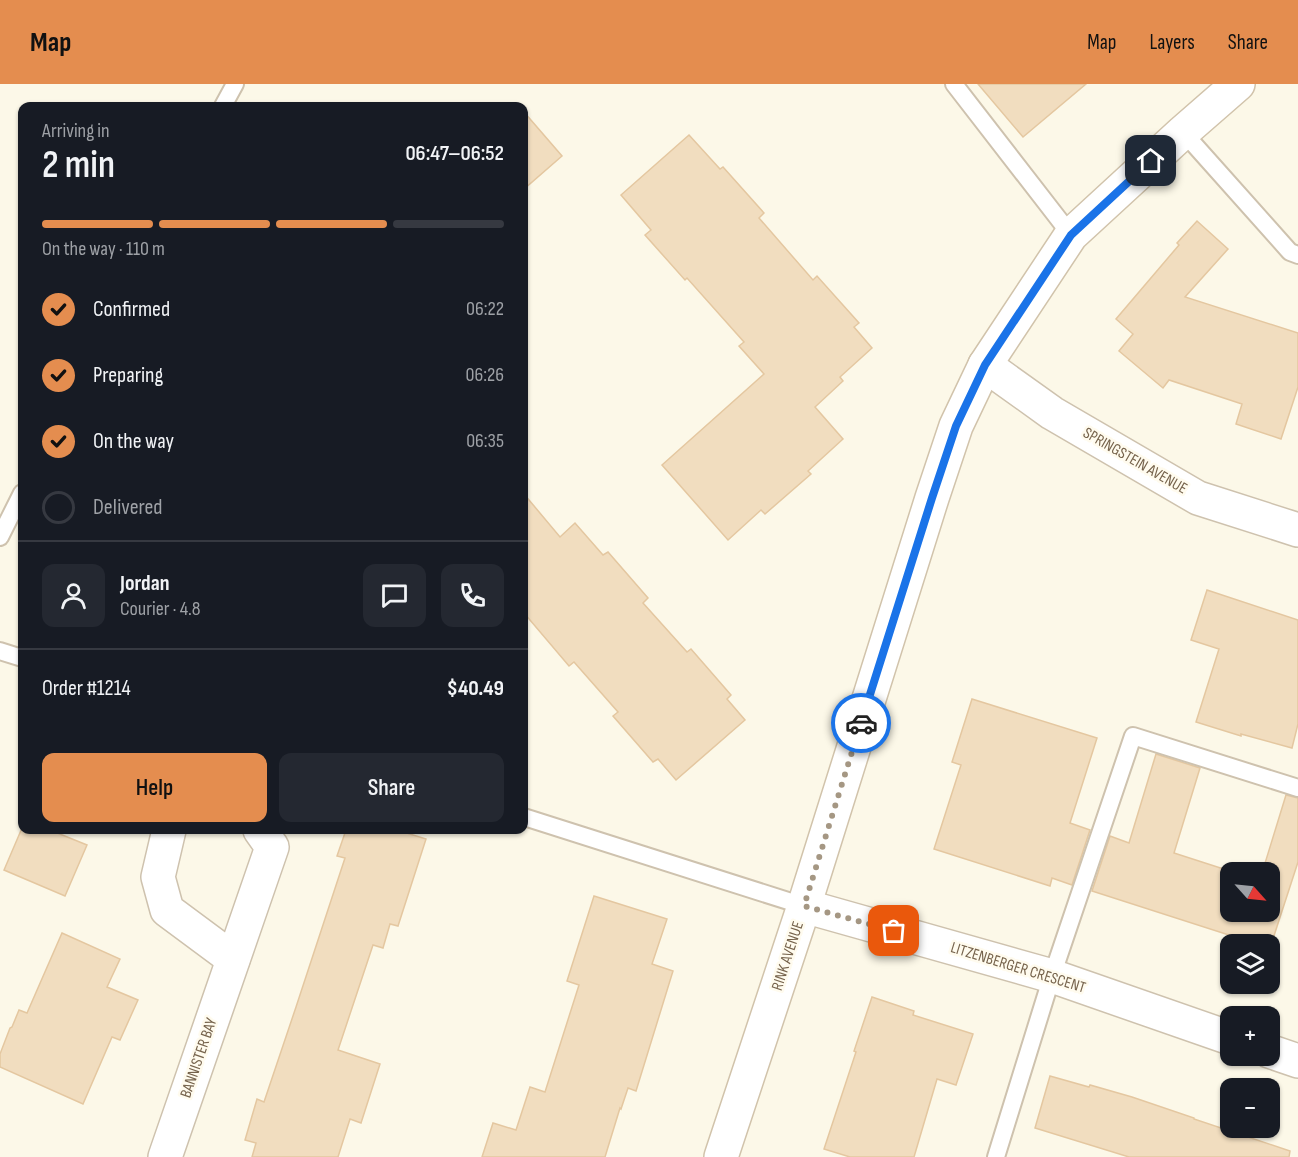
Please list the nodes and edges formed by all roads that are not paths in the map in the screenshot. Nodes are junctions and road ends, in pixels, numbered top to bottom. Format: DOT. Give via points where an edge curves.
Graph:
graph roads {
  1 [pos="235,84"];
  2 [pos="954,84"];
  3 [pos="1238,84"];
  4 [pos="226,102"];
  5 [pos="1183,132"];
  6 [pos="1071,235"];
  7 [pos="1298,255"];
  8 [pos="985,365"];
  9 [pos="18,501"];
  10 [pos="1298,530"];
  11 [pos="0,537"];
  12 [pos="0,651"];
  13 [pos="18,657"];
  14 [pos="1298,788"];
  15 [pos="528,817"];
  16 [pos="168,834"];
  17 [pos="263,834"];
  18 [pos="804,906"];
  19 [pos="233,959"];
  20 [pos="1052,976"];
  21 [pos="1220,1035"];
  22 [pos="1280,1055"];
  23 [pos="1298,1061"];
  24 [pos="165,1157"];
  25 [pos="722,1157"];
  26 [pos="996,1157"];
  1 -- 4 [label="lane"];
  2 -- 6 [label="lane"];
  3 -- 5 [label="street, RINK AVENUE"];
  5 -- 6 [label="street, RINK AVENUE"];
  5 -- 7 [label="lane" via="1290,252"];
  6 -- 8 [label="street, RINK AVENUE"];
  8 -- 10 [label="street, SPRINGSTEIN AVENUE" via="1052,413 1198,498"];
  8 -- 18 [label="street, RINK AVENUE" via="956,426 935,488"];
  9 -- 11 [label="lane"];
  12 -- 13 [label="lane"];
  14 -- 20 [label="lane" via="1133,736"];
  15 -- 18 [label="lane"];
  16 -- 19 [label="street" via="158,877 167,910"];
  17 -- 19 [label="street, BANNISTER BAY" via="272,847"];
  18 -- 20 [label="street, LITZENBERGER CRESCENT"];
  18 -- 25 [label="street, RINK AVENUE"];
  19 -- 24 [label="street, BANNISTER BAY"];
  20 -- 21 [label="street, LITZENBERGER CRESCENT"];
  20 -- 26 [label="lane"];
  22 -- 23 [label="street"];
}
